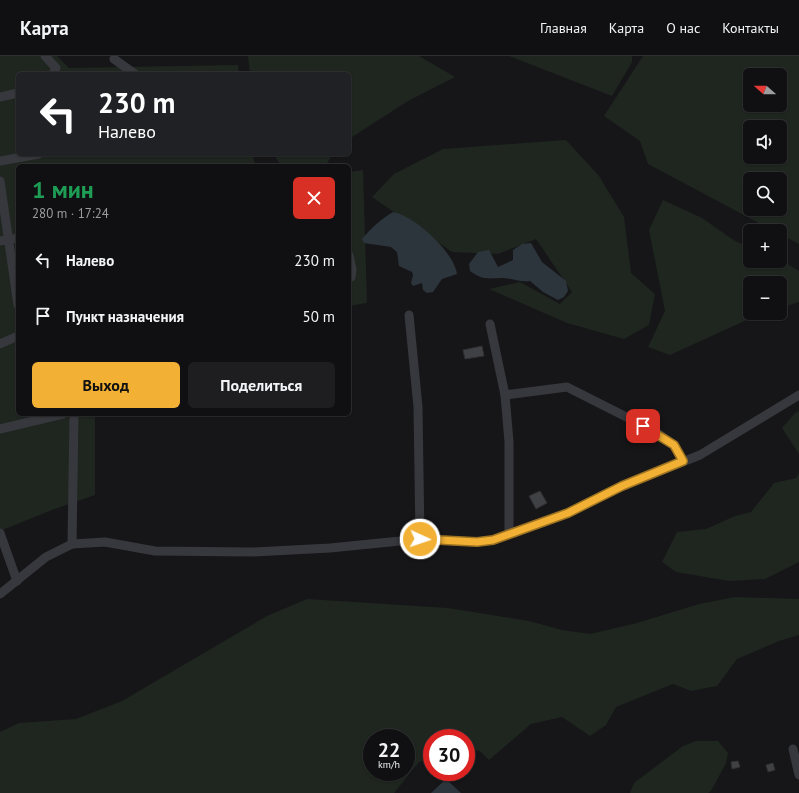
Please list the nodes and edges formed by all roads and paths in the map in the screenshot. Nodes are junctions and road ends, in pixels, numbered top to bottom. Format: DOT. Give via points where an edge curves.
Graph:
graph roads {
  1 [pos="45,56"];
  2 [pos="114,59"];
  3 [pos="54,72"];
  4 [pos="133,72"];
  5 [pos="16,93"];
  6 [pos="0,97"];
  7 [pos="28,156"];
  8 [pos="0,161"];
  9 [pos="0,181"];
  10 [pos="16,238"];
  11 [pos="4,240"];
  12 [pos="351,265"];
  13 [pos="351,277"];
  14 [pos="16,296"];
  15 [pos="409,315"];
  16 [pos="490,324"];
  17 [pos="16,337"];
  18 [pos="0,344"];
  19 [pos="799,395"];
  20 [pos="505,396"];
  21 [pos="55,416"];
  22 [pos="73,416"];
  23 [pos="0,429"];
  24 [pos="683,461"];
  25 [pos="0,532"];
  26 [pos="509,534"];
  27 [pos="420,539"];
  28 [pos="72,544"];
  29 [pos="17,581"];
  30 [pos="0,594"];
  31 [pos="793,749"];
  32 [pos="799,775"];
  1 -- 3 [label="street" via="56,68"];
  2 -- 4 [label="street"];
  5 -- 6 [label="street"];
  7 -- 8 [label="street"];
  9 -- 11 [label="street"];
  10 -- 11 [label="street"];
  11 -- 14 [label="street"];
  12 -- 13 [label="street"];
  15 -- 27 [label="street" via="418,407"];
  16 -- 20 [label="street"];
  17 -- 18 [label="street"];
  19 -- 24 [label="street" via="707,451"];
  20 -- 24 [label="street" via="567,387 656,432 674,445"];
  20 -- 26 [label="street" via="509,442"];
  21 -- 23 [label="street"];
  22 -- 28 [label="street"];
  24 -- 26 [label="street" via="622,486 568,513"];
  25 -- 29 [label="street"];
  26 -- 27 [label="street" via="477,542"];
  27 -- 28 [label="street" via="330,548 252,552 155,551 105,542"];
  28 -- 29 [label="street" via="46,558"];
  29 -- 30 [label="street"];
  31 -- 32 [label="street"];
}
